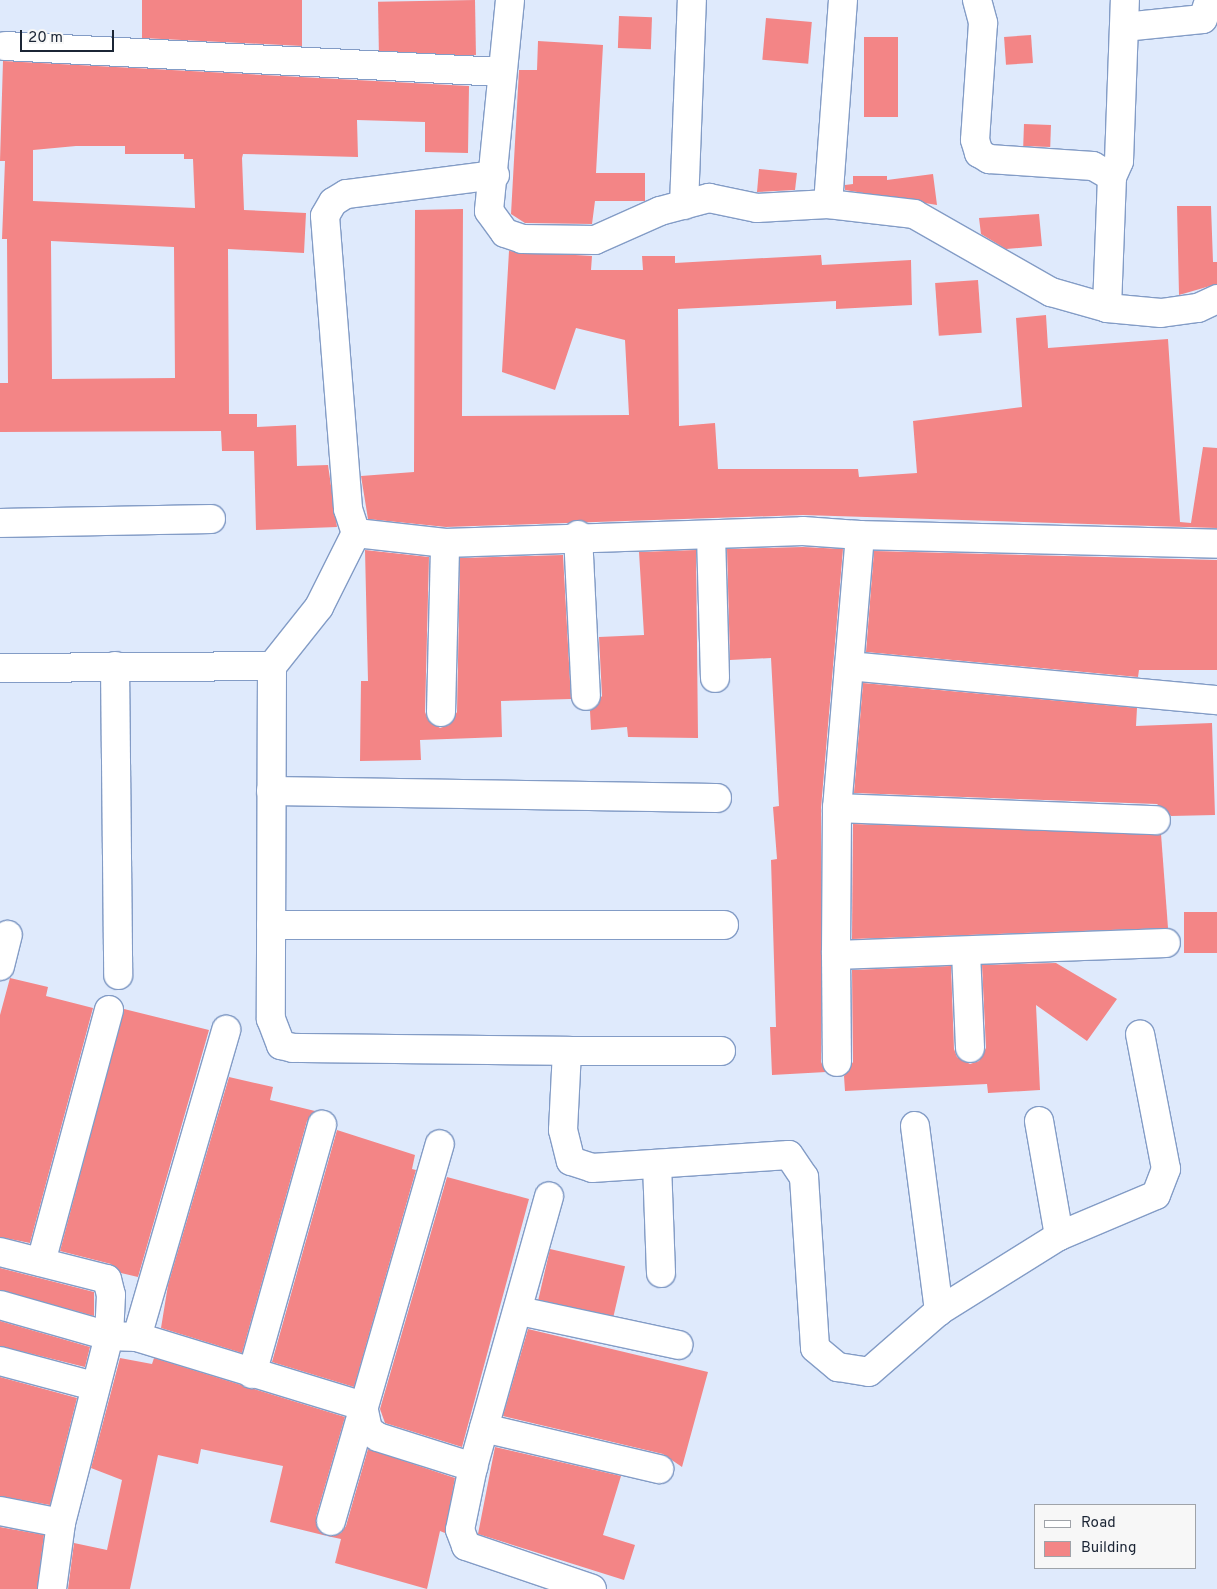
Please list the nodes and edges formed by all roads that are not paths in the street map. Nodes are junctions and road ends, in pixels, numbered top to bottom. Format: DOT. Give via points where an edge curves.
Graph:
graph roads {
  1 [pos="510,0"];
  2 [pos="692,0"];
  3 [pos="843,0"];
  4 [pos="977,0"];
  5 [pos="1125,0"];
  6 [pos="1209,0"];
  7 [pos="1124,27"];
  8 [pos="4,46"];
  9 [pos="500,72"];
  10 [pos="495,175"];
  11 [pos="1112,177"];
  12 [pos="828,204"];
  13 [pos="684,205"];
  14 [pos="1217,299"];
  15 [pos="1107,308"];
  16 [pos="211,518"];
  17 [pos="0,523"];
  18 [pos="356,533"];
  19 [pos="711,534"];
  20 [pos="578,535"];
  21 [pos="860,535"];
  22 [pos="445,542"];
  23 [pos="1217,544"];
  24 [pos="115,666"];
  25 [pos="272,666"];
  26 [pos="848,666"];
  27 [pos="0,668"];
  28 [pos="715,678"];
  29 [pos="586,696"];
  30 [pos="1217,700"];
  31 [pos="441,712"];
  32 [pos="272,792"];
  33 [pos="717,798"];
  34 [pos="837,808"];
  35 [pos="1156,820"];
  36 [pos="271,925"];
  37 [pos="724,925"];
  38 [pos="8,935"];
  39 [pos="1166,943"];
  40 [pos="966,952"];
  41 [pos="836,954"];
  42 [pos="0,966"];
  43 [pos="118,975"];
  44 [pos="109,1010"];
  45 [pos="226,1030"];
  46 [pos="1140,1034"];
  47 [pos="970,1048"];
  48 [pos="567,1051"];
  49 [pos="721,1051"];
  50 [pos="837,1062"];
  51 [pos="1039,1121"];
  52 [pos="322,1126"];
  53 [pos="915,1126"];
  54 [pos="440,1144"];
  55 [pos="657,1164"];
  56 [pos="549,1196"];
  57 [pos="1059,1236"];
  58 [pos="0,1252"];
  59 [pos="41,1262"];
  60 [pos="661,1273"];
  61 [pos="0,1306"];
  62 [pos="520,1311"];
  63 [pos="939,1311"];
  64 [pos="109,1336"];
  65 [pos="137,1337"];
  66 [pos="678,1345"];
  67 [pos="0,1361"];
  68 [pos="252,1374"];
  69 [pos="94,1386"];
  70 [pos="364,1406"];
  71 [pos="484,1428"];
  72 [pos="473,1467"];
  73 [pos="659,1469"];
  74 [pos="0,1511"];
  75 [pos="331,1521"];
  76 [pos="61,1524"];
  77 [pos="52,1589"];
  78 [pos="592,1589"];
  1 -- 9 [label="street"];
  2 -- 13 [label="street"];
  3 -- 12 [label="street"];
  4 -- 11 [label="street" via="983,23 975,140 979,153 989,159 1093,166"];
  5 -- 7 [label="street"];
  6 -- 7 [label="street" via="1203,19"];
  7 -- 11 [label="street" via="1118,161"];
  8 -- 9 [label="street"];
  9 -- 10 [label="street"];
  10 -- 13 [label="street" via="488,211 505,233 522,240 595,240"];
  10 -- 18 [label="street" via="346,194 333,202 325,216 348,509"];
  11 -- 15 [label="street"];
  12 -- 13 [label="street" via="757,208 708,198"];
  12 -- 15 [label="street" via="914,214 1051,292"];
  14 -- 15 [label="street" via="1160,314"];
  16 -- 17 [label="street"];
  18 -- 22 [label="street"];
  18 -- 25 [label="street" via="319,607"];
  19 -- 20 [label="street"];
  19 -- 21 [label="street" via="803,531"];
  19 -- 28 [label="street"];
  20 -- 22 [label="street"];
  20 -- 29 [label="street"];
  21 -- 23 [label="street"];
  21 -- 26 [label="street"];
  22 -- 31 [label="street"];
  24 -- 25 [label="street"];
  24 -- 27 [label="street"];
  24 -- 43 [label="street"];
  25 -- 32 [label="street"];
  26 -- 30 [label="street"];
  26 -- 34 [label="street"];
  32 -- 33 [label="street"];
  32 -- 36 [label="street"];
  34 -- 35 [label="street"];
  34 -- 41 [label="street"];
  36 -- 37 [label="street"];
  36 -- 48 [label="street" via="271,1019 281,1045 293,1048"];
  38 -- 42 [label="street"];
  39 -- 40 [label="street"];
  40 -- 41 [label="street"];
  40 -- 47 [label="street"];
  41 -- 50 [label="street"];
  44 -- 59 [label="street"];
  45 -- 65 [label="street"];
  46 -- 57 [label="street" via="1166,1168 1156,1195"];
  48 -- 49 [label="street"];
  48 -- 55 [label="street" via="562,1130 571,1161 592,1168"];
  51 -- 57 [label="street"];
  52 -- 68 [label="street"];
  53 -- 63 [label="street"];
  54 -- 70 [label="street"];
  55 -- 60 [label="street"];
  55 -- 63 [label="street" via="788,1155 804,1177 816,1348 838,1367 869,1372"];
  56 -- 62 [label="street"];
  57 -- 63 [label="street"];
  58 -- 59 [label="street"];
  59 -- 64 [label="street" via="107,1279"];
  61 -- 64 [label="street"];
  62 -- 66 [label="street"];
  62 -- 71 [label="street"];
  64 -- 65 [label="street"];
  64 -- 69 [label="street"];
  65 -- 68 [label="street"];
  67 -- 69 [label="street"];
  68 -- 70 [label="street"];
  69 -- 76 [label="street"];
  70 -- 72 [label="street" via="368,1430 378,1438"];
  70 -- 75 [label="street"];
  71 -- 72 [label="street"];
  71 -- 73 [label="street"];
  72 -- 78 [label="street" via="460,1530 466,1546"];
  74 -- 76 [label="street"];
  76 -- 77 [label="street"];
}
